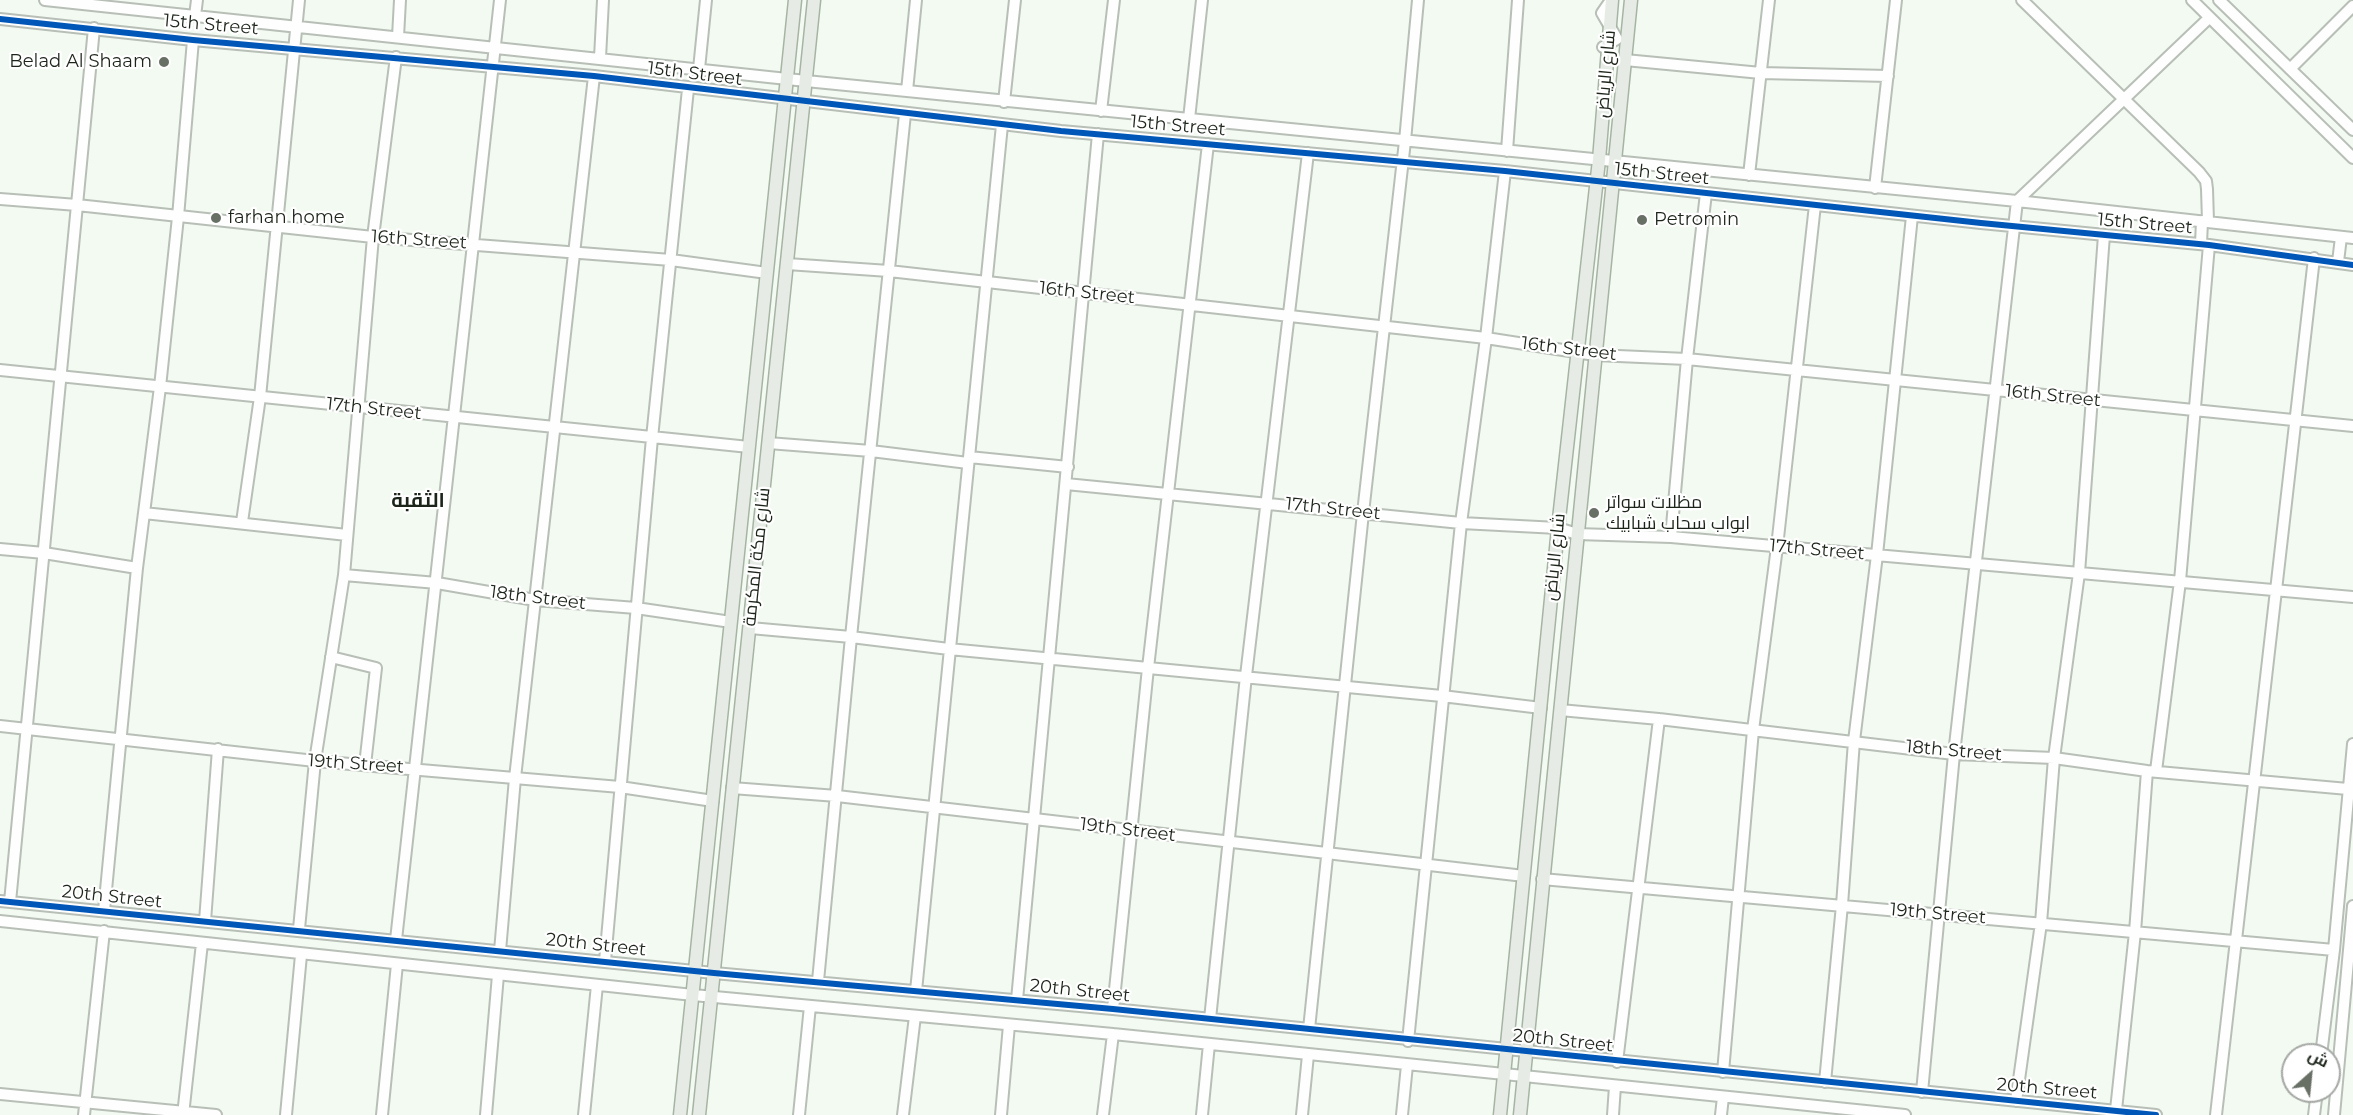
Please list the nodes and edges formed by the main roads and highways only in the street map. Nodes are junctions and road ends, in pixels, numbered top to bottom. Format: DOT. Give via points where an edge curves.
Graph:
graph roads {
  1 [pos="795,0"];
  2 [pos="814,0"];
  3 [pos="1612,0"];
  4 [pos="1631,0"];
  5 [pos="680,1115"];
  6 [pos="699,1115"];
  7 [pos="1500,1115"];
  8 [pos="1520,1115"];
  1 -- 5 [label="main road, شارع مكة المكرمة"];
  2 -- 6 [label="main road, شارع مكة المكرمة"];
  3 -- 7 [label="main road, شارع الرياض" via="1597,182 1558,528"];
  4 -- 8 [label="main road, شارع الرياض"];
}
